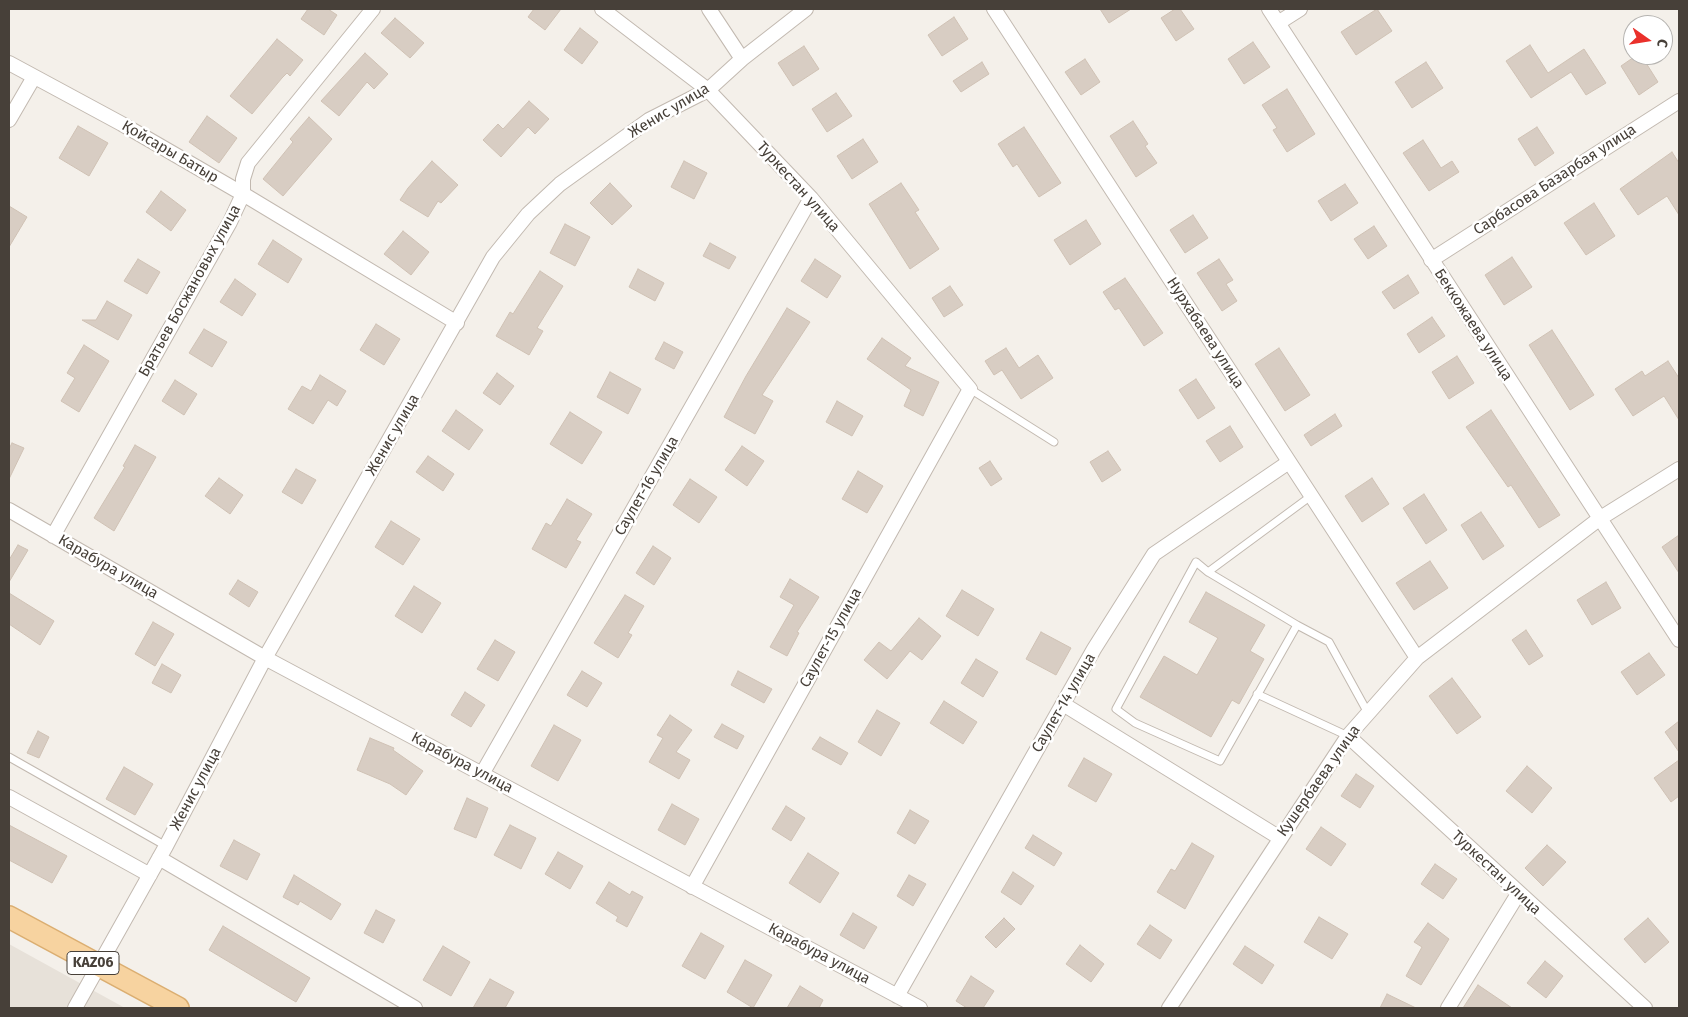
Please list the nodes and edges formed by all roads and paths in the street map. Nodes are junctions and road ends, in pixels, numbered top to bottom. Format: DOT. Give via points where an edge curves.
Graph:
graph roads {
  1 [pos="373,9"];
  2 [pos="602,9"];
  3 [pos="709,9"];
  4 [pos="806,9"];
  5 [pos="994,9"];
  6 [pos="1269,9"];
  7 [pos="1300,9"];
  8 [pos="1278,23"];
  9 [pos="742,59"];
  10 [pos="9,63"];
  11 [pos="34,77"];
  12 [pos="708,90"];
  13 [pos="1679,101"];
  14 [pos="9,120"];
  15 [pos="243,194"];
  16 [pos="811,198"];
  17 [pos="1431,260"];
  18 [pos="457,323"];
  19 [pos="970,389"];
  20 [pos="1054,442"];
  21 [pos="1289,462"];
  22 [pos="1679,469"];
  23 [pos="1311,496"];
  24 [pos="9,510"];
  25 [pos="1599,519"];
  26 [pos="53,536"];
  27 [pos="1208,572"];
  28 [pos="1297,625"];
  29 [pos="1679,640"];
  30 [pos="264,658"];
  31 [pos="1417,658"];
  32 [pos="1257,694"];
  33 [pos="1063,704"];
  34 [pos="1368,713"];
  35 [pos="1348,736"];
  36 [pos="9,757"];
  37 [pos="482,774"];
  38 [pos="9,797"];
  39 [pos="1280,838"];
  40 [pos="162,852"];
  41 [pos="150,875"];
  42 [pos="692,887"];
  43 [pos="1518,894"];
  44 [pos="9,917"];
  45 [pos="100,966"];
  46 [pos="897,996"];
  47 [pos="75,1008"];
  48 [pos="178,1008"];
  49 [pos="415,1008"];
  50 [pos="920,1008"];
  51 [pos="1169,1008"];
  52 [pos="1448,1008"];
  53 [pos="1645,1008"];
  1 -- 15 [label="street, Братьев Босжановых улица" via="248,163"];
  2 -- 12 [label="street, Туркестан улица"];
  3 -- 9 [label="street"];
  4 -- 9 [label="street, Женис улица"];
  5 -- 21 [label="street, Нурхабаева улица"];
  6 -- 8 [label="street, Беккожаева улица"];
  7 -- 8 [label="street"];
  8 -- 17 [label="street, Беккожаева улица"];
  9 -- 12 [label="street, Женис улица"];
  10 -- 11 [label="street, Қойсары Батыр"];
  11 -- 14 [label="street"];
  11 -- 15 [label="street, Қойсары Батыр"];
  12 -- 16 [label="street, Туркестан улица"];
  12 -- 18 [label="street, Женис улица" via="648,120 560,184 528,214 493,257"];
  13 -- 17 [label="street, Сарбасова Базарбая улица"];
  15 -- 18 [label="street, Қойсары Батыр"];
  15 -- 26 [label="street, Братьев Босжановых улица"];
  16 -- 19 [label="street, Туркестан улица"];
  16 -- 37 [label="street, Саулет-16 улица"];
  17 -- 25 [label="street, Беккожаева улица"];
  18 -- 30 [label="street, Женис улица"];
  19 -- 20 [label="lane"];
  19 -- 42 [label="street, Саулет-15 улица"];
  21 -- 23 [label="street, Нурхабаева улица"];
  21 -- 33 [label="street, Саулет-14 улица" via="1154,554"];
  22 -- 25 [label="street, Кушербаева улица"];
  23 -- 27 [label="lane"];
  23 -- 31 [label="street, Нурхабаева улица"];
  24 -- 26 [label="street, Карабура улица"];
  25 -- 29 [label="street, Беккожаева улица"];
  25 -- 31 [label="street, Кушербаева улица"];
  26 -- 30 [label="street, Карабура улица"];
  27 -- 28 [label="lane"];
  27 -- 32 [label="lane" via="1196,562 1116,709 1135,724 1220,761"];
  28 -- 32 [label="lane"];
  28 -- 34 [label="lane" via="1330,642"];
  30 -- 37 [label="street, Карабура улица"];
  30 -- 40 [label="street, Женис улица"];
  31 -- 34 [label="street, Кушербаева улица"];
  32 -- 35 [label="lane"];
  33 -- 39 [label="street"];
  33 -- 46 [label="street, Саулет-14 улица"];
  34 -- 35 [label="street, Кушербаева улица"];
  35 -- 39 [label="street, Кушербаева улица"];
  35 -- 43 [label="street, Туркестан улица"];
  36 -- 40 [label="lane"];
  37 -- 42 [label="street, Карабура улица"];
  38 -- 41 [label="street"];
  39 -- 51 [label="street, Кушербаева улица"];
  40 -- 41 [label="street, Женис улица"];
  40 -- 49 [label="street"];
  41 -- 45 [label="street, Женис улица"];
  42 -- 46 [label="street, Карабура улица"];
  43 -- 52 [label="street"];
  43 -- 53 [label="street, Туркестан улица"];
  44 -- 45 [label="main road, KAZ06"];
  45 -- 47 [label="street, Женис улица"];
  45 -- 48 [label="main road, KAZ06"];
  46 -- 50 [label="street, Карабура улица"];
}
